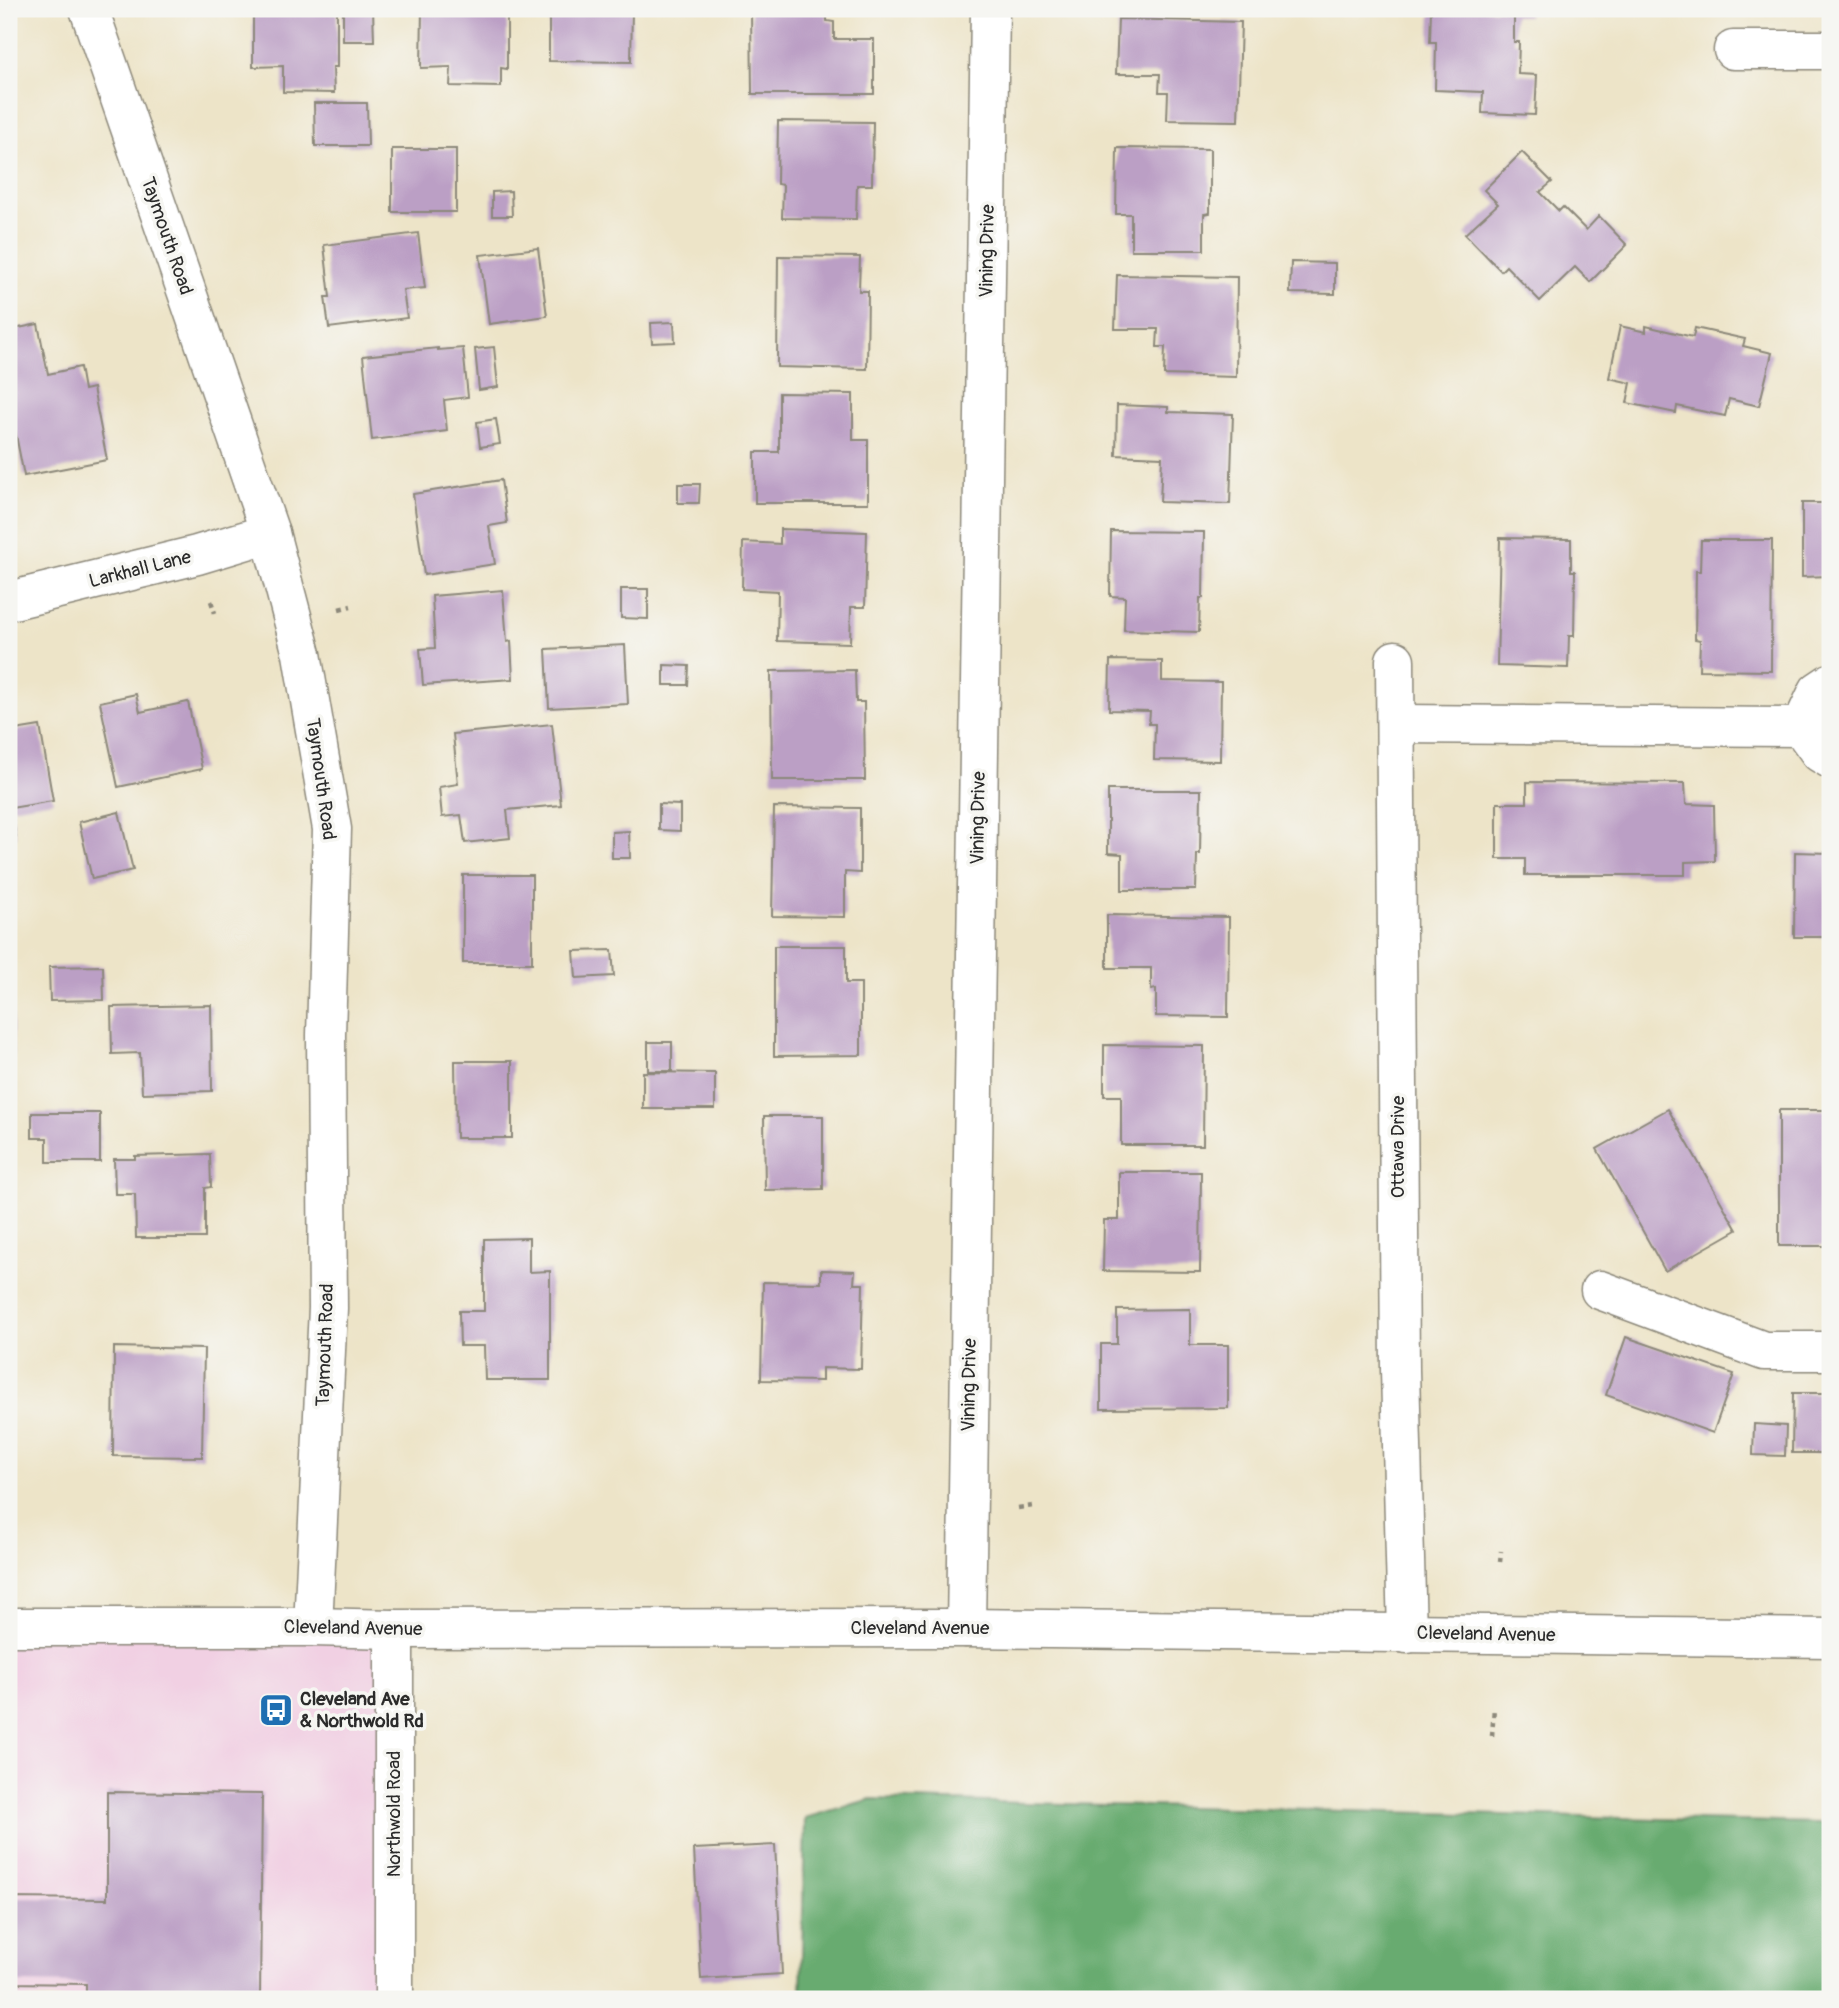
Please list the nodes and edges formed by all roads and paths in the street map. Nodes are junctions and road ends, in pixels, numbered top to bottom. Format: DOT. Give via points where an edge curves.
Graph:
graph roads {
  1 [pos="89,9"];
  2 [pos="990,9"];
  3 [pos="1733,50"];
  4 [pos="1830,50"];
  5 [pos="270,533"];
  6 [pos="9,601"];
  7 [pos="1395,660"];
  8 [pos="1830,683"];
  9 [pos="1396,723"];
  10 [pos="1801,727"];
  11 [pos="1830,759"];
  12 [pos="1600,1290"];
  13 [pos="1830,1351"];
  14 [pos="1033,1506"];
  15 [pos="1018,1508"];
  16 [pos="1501,1551"];
  17 [pos="1500,1562"];
  18 [pos="9,1627"];
  19 [pos="313,1627"];
  20 [pos="966,1628"];
  21 [pos="394,1629"];
  22 [pos="1407,1634"];
  23 [pos="1830,1638"];
  24 [pos="1494,1707"];
  25 [pos="1492,1736"];
  26 [pos="394,1999"];
  1 -- 5 [label="street, Taymouth Road"];
  2 -- 20 [label="street, Vining Drive"];
  3 -- 4 [label="street"];
  5 -- 6 [label="street, Larkhall Lane"];
  5 -- 19 [label="street, Taymouth Road" via="302,654 332,829 326,1035 328,1308"];
  7 -- 9 [label="street, Ottawa Drive"];
  8 -- 10 [label="street" via="1818,691"];
  9 -- 10 [label="street"];
  9 -- 22 [label="street, Ottawa Drive" via="1400,1370"];
  10 -- 11 [label="street"];
  12 -- 13 [label="street" via="1764,1350"];
  14 -- 15 [label="path"];
  16 -- 17 [label="path"];
  18 -- 19 [label="street, Cleveland Avenue"];
  19 -- 21 [label="street, Cleveland Avenue"];
  20 -- 21 [label="street, Cleveland Avenue"];
  20 -- 22 [label="street, Cleveland Avenue"];
  21 -- 26 [label="street, Northwold Road"];
  22 -- 23 [label="street, Cleveland Avenue"];
  24 -- 25 [label="path"];
}
